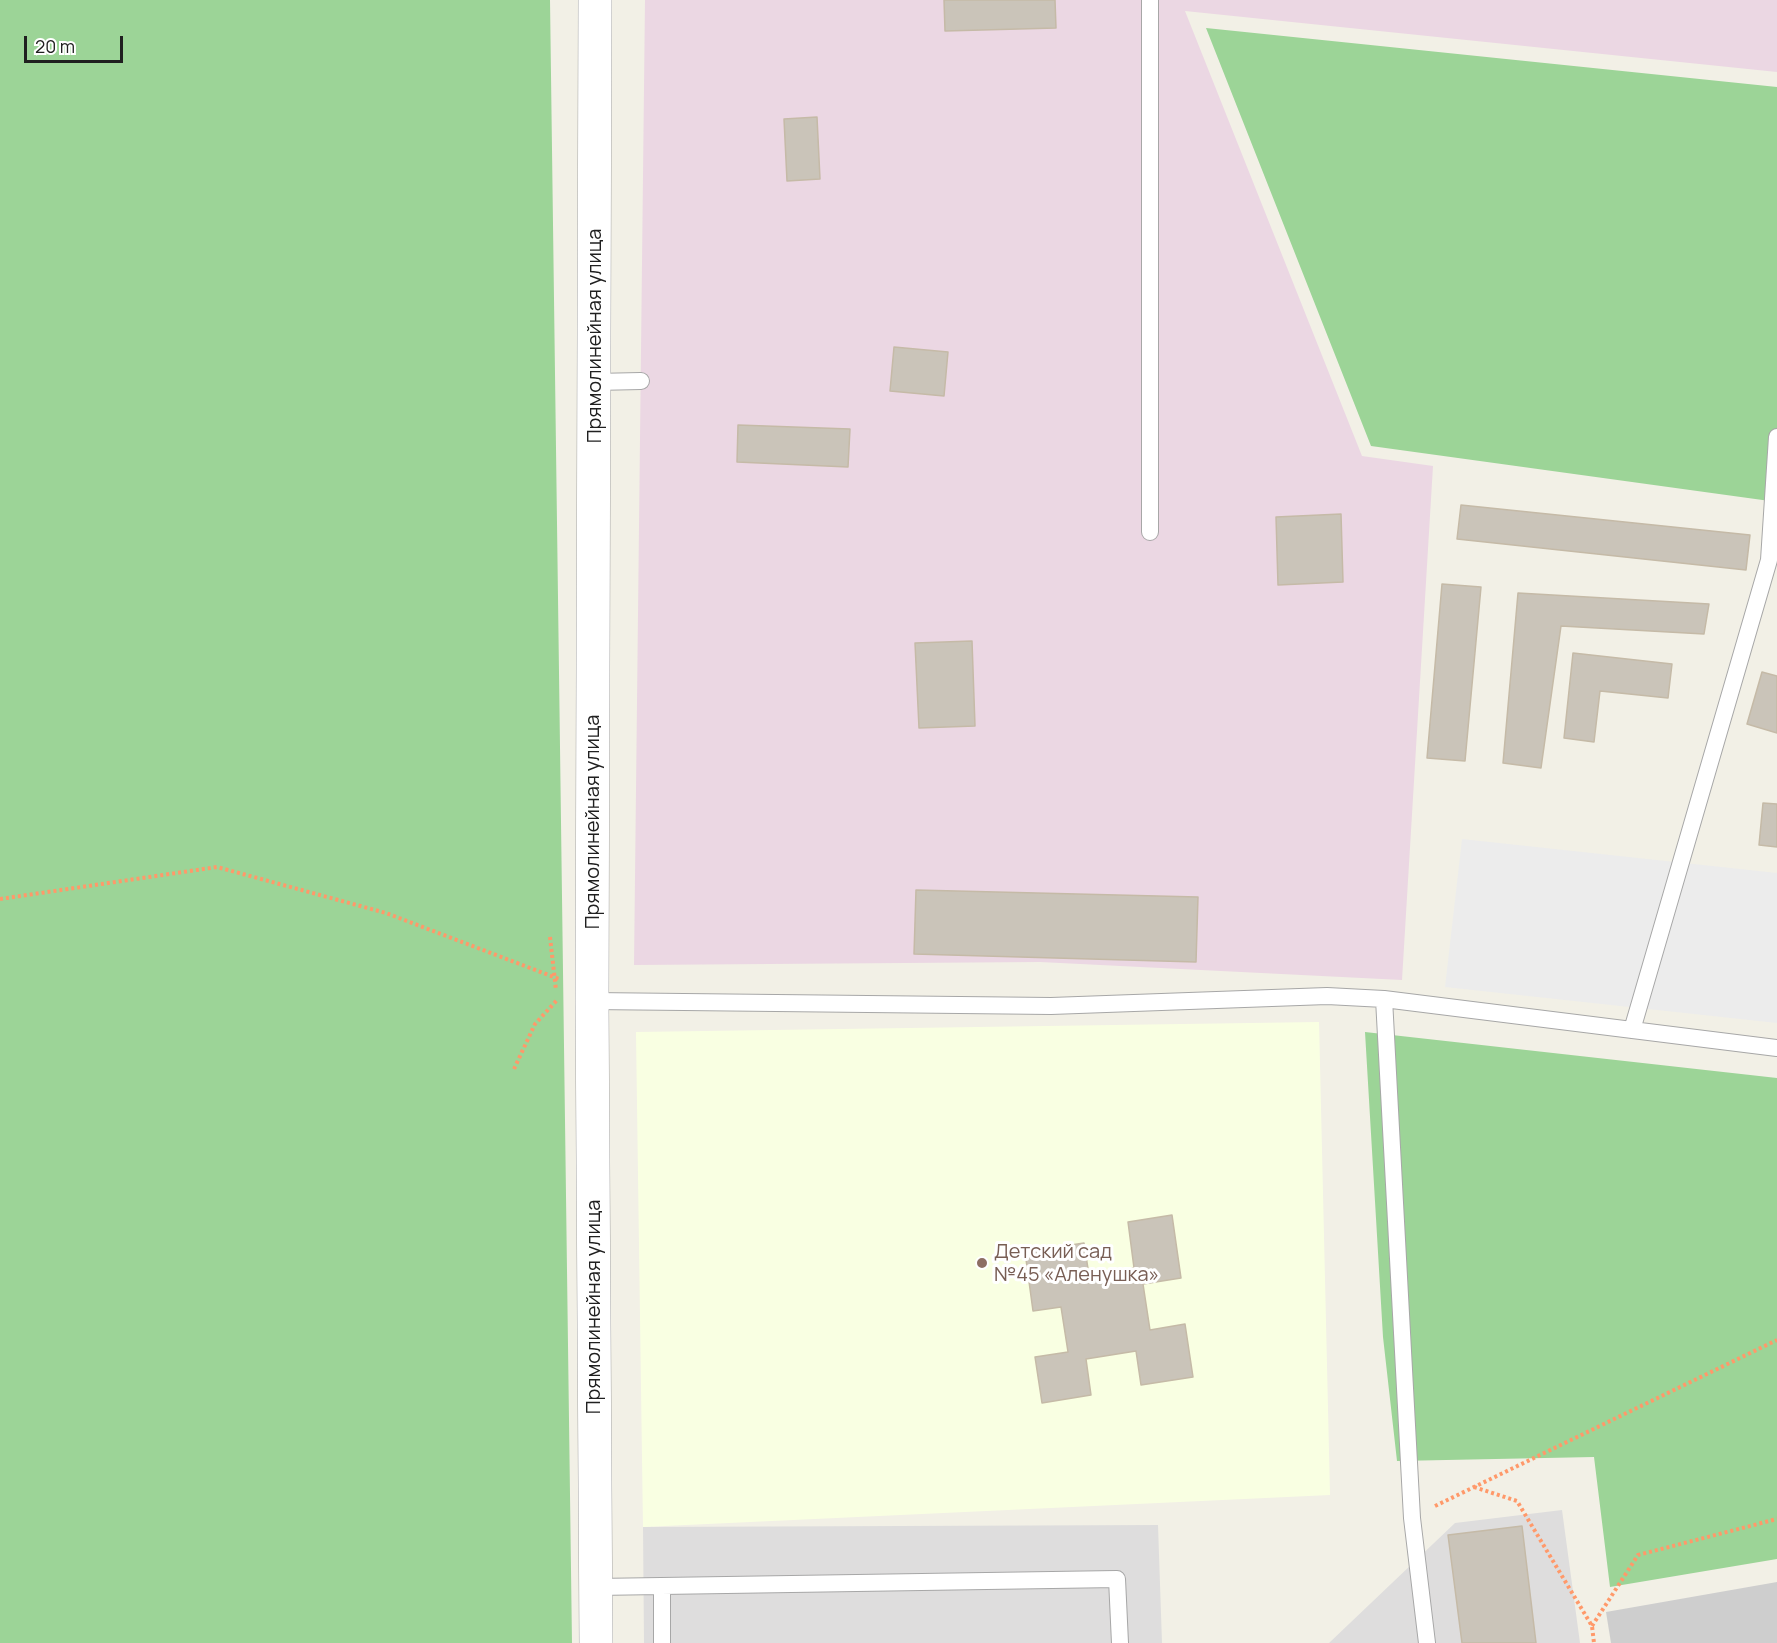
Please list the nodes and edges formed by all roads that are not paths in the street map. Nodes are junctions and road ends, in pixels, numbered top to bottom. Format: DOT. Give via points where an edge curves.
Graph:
graph roads {
  1 [pos="595,0"];
  2 [pos="1150,0"];
  3 [pos="640,381"];
  4 [pos="595,382"];
  5 [pos="1777,437"];
  6 [pos="1150,532"];
  7 [pos="592,997"];
  8 [pos="1384,999"];
  9 [pos="1632,1030"];
  10 [pos="1777,1048"];
  11 [pos="662,1586"];
  12 [pos="596,1587"];
  13 [pos="596,1643"];
  14 [pos="662,1643"];
  15 [pos="1120,1643"];
  16 [pos="1427,1643"];
  1 -- 4 [label="street, Прямолинейная улица"];
  2 -- 6 [label="lane"];
  3 -- 4 [label="lane"];
  4 -- 7 [label="street, Прямолинейная улица"];
  5 -- 9 [label="lane" via="1769,560"];
  7 -- 8 [label="lane" via="1051,1006 1327,996"];
  7 -- 12 [label="street, Прямолинейная улица"];
  8 -- 9 [label="lane"];
  8 -- 16 [label="lane" via="1412,1518"];
  9 -- 10 [label="lane"];
  11 -- 12 [label="lane"];
  11 -- 14 [label="lane"];
  11 -- 15 [label="lane" via="1117,1579"];
  12 -- 13 [label="street, Прямолинейная улица"];
}
